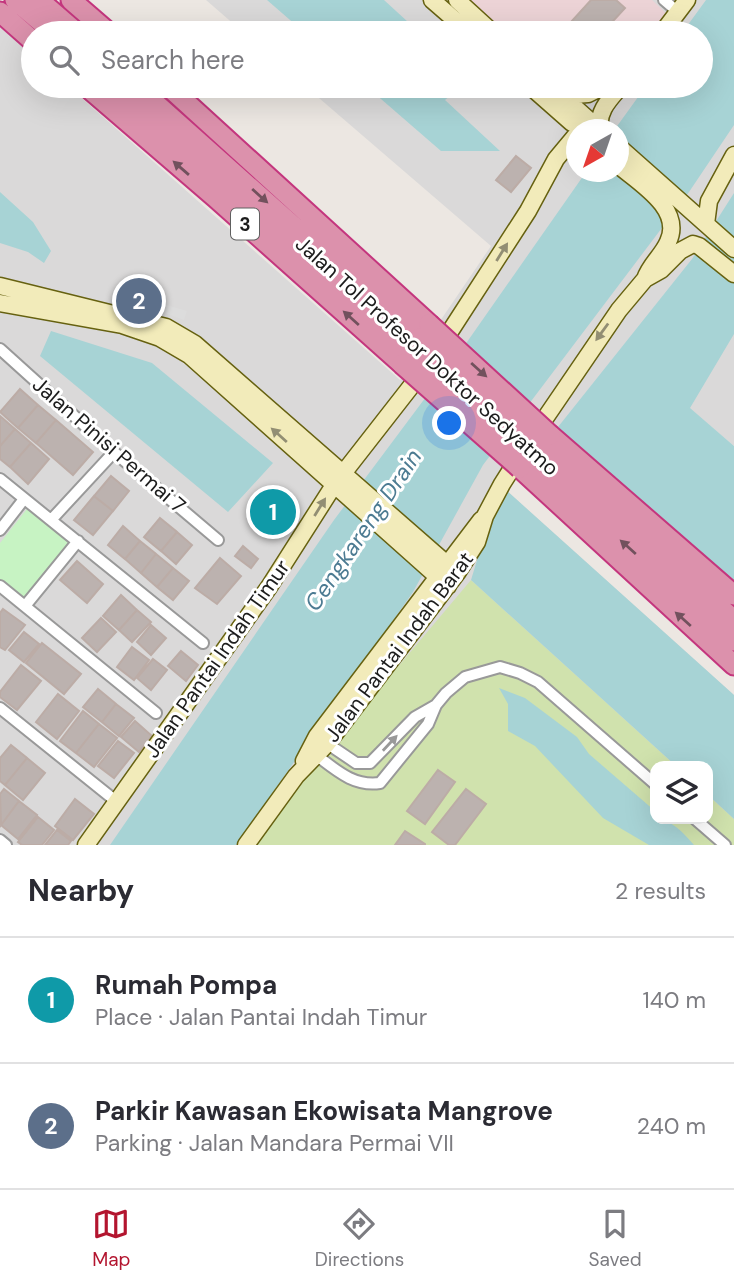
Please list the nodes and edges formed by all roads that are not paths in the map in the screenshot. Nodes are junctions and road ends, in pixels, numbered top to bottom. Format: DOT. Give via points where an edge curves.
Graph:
graph roads {
  1 [pos="15,0"];
  2 [pos="39,0"];
  3 [pos="71,0"];
  4 [pos="432,0"];
  5 [pos="457,0"];
  6 [pos="664,0"];
  7 [pos="683,6"];
  8 [pos="0,12"];
  9 [pos="40,21"];
  10 [pos="63,21"];
  11 [pos="95,21"];
  12 [pos="456,21"];
  13 [pos="480,21"];
  14 [pos="671,21"];
  15 [pos="21,30"];
  16 [pos="100,98"];
  17 [pos="128,98"];
  18 [pos="149,98"];
  19 [pos="179,98"];
  20 [pos="543,98"];
  21 [pos="561,98"];
  22 [pos="564,98"];
  23 [pos="611,98"];
  24 [pos="567,119"];
  25 [pos="576,119"];
  26 [pos="588,119"];
  27 [pos="599,119"];
  28 [pos="566,147"];
  29 [pos="734,155"];
  30 [pos="629,157"];
  31 [pos="629,175"];
  32 [pos="690,217"];
  33 [pos="674,247"];
  34 [pos="734,249"];
  35 [pos="734,274"];
  36 [pos="0,286"];
  37 [pos="0,303"];
  38 [pos="415,344"];
  39 [pos="0,349"];
  40 [pos="371,437"];
  41 [pos="114,452"];
  42 [pos="535,452"];
  43 [pos="329,460"];
  44 [pos="0,479"];
  45 [pos="345,485"];
  46 [pos="24,499"];
  47 [pos="51,520"];
  48 [pos="0,530"];
  49 [pos="218,540"];
  50 [pos="78,541"];
  51 [pos="442,571"];
  52 [pos="0,586"];
  53 [pos="734,595"];
  54 [pos="25,606"];
  55 [pos="734,620"];
  56 [pos="734,641"];
  57 [pos="203,643"];
  58 [pos="734,665"];
  59 [pos="436,705"];
  60 [pos="0,708"];
  61 [pos="156,713"];
  62 [pos="317,746"];
  63 [pos="650,780"];
  64 [pos="117,802"];
  65 [pos="701,824"];
  66 [pos="0,840"];
  67 [pos="6,845"];
  68 [pos="86,845"];
  69 [pos="246,845"];
  70 [pos="725,845"];
  1 -- 9 [label="highway"];
  2 -- 10 [label="highway"];
  3 -- 11 [label="highway"];
  4 -- 12 [label="main road"];
  5 -- 13 [label="main road"];
  6 -- 7 [label="street"];
  7 -- 14 [label="main road"];
  8 -- 15 [label="highway"];
  38 -- 16 [label="highway, Jalan Tol Profesor Doktor Sedyatmo / 3, one-way" via="216,198"];
  17 -- 38 [label="highway, Jalan Tol Profesor Doktor Sedyatmo / 3"];
  18 -- 38 [label="highway, Jalan Tol Profesor Doktor Sedyatmo / 3, one-way"];
  19 -- 38 [label="highway, Jalan Tol Profesor Doktor Sedyatmo / 3"];
  20 -- 24 [label="main road"];
  21 -- 25 [label="main road"];
  22 -- 26 [label="main road"];
  23 -- 27 [label="main road"];
  40 -- 28 [label="main road, Jalan Pantai Indah Timur, one-way" via="448,336"];
  29 -- 32 [label="main road" via="709,201"];
  30 -- 32 [label="main road"];
  31 -- 32 [label="main road" via="657,199"];
  32 -- 33 [label="main road" via="672,229"];
  32 -- 34 [label="main road"];
  33 -- 35 [label="main road" via="699,246"];
  33 -- 51 [label="main road, Jalan Pantai Indah Barat, one-way" via="652,263 645,279 584,358 485,516"];
  36 -- 43 [label="main road" via="166,327 195,344"];
  45 -- 37 [label="main road, one-way" via="189,355 160,338 122,325"];
  38 -- 42 [label="highway, Jalan Tol Profesor Doktor Sedyatmo / 3, bridge"];
  38 -- 42 [label="highway, Jalan Tol Profesor Doktor Sedyatmo / 3, bridge"];
  39 -- 41 [label="street, Jalan Pinisi Permai 7"];
  40 -- 43 [label="main road, Jalan Pantai Indah Timur" via="351,452"];
  40 -- 45 [label="main road, Jalan Pantai Indah Timur"];
  41 -- 47 [label="street"];
  41 -- 49 [label="street, Jalan Pinisi Permai 7"];
  42 -- 53 [label="highway, Jalan Tol Profesor Doktor Sedyatmo / 3"];
  42 -- 55 [label="highway, Jalan Tol Profesor Doktor Sedyatmo / 3"];
  56 -- 42 [label="highway, Jalan Tol Profesor Doktor Sedyatmo / 3, one-way"];
  58 -- 42 [label="highway, Jalan Tol Profesor Doktor Sedyatmo / 3, one-way"];
  43 -- 45 [label="main road"];
  44 -- 46 [label="street"];
  45 -- 51 [label="main road"];
  64 -- 45 [label="main road, Jalan Pantai Indah Timur, one-way"];
  46 -- 47 [label="street"];
  46 -- 48 [label="street"];
  47 -- 50 [label="street"];
  50 -- 54 [label="street"];
  50 -- 57 [label="street"];
  51 -- 62 [label="main road, Jalan Pantai Indah Barat"];
  52 -- 54 [label="street"];
  54 -- 61 [label="street"];
  62 -- 59 [label="street, one-way" via="356,764 370,764 415,717"];
  59 -- 62 [label="street" via="428,724 380,783 366,785 347,778"];
  59 -- 63 [label="street" via="465,677 500,667 520,673 538,682"];
  60 -- 64 [label="street"];
  62 -- 69 [label="main road, Jalan Pantai Indah Barat"];
  64 -- 68 [label="main road, Jalan Pantai Indah Timur"];
  65 -- 70 [label="street"];
  66 -- 67 [label="street"];
}
